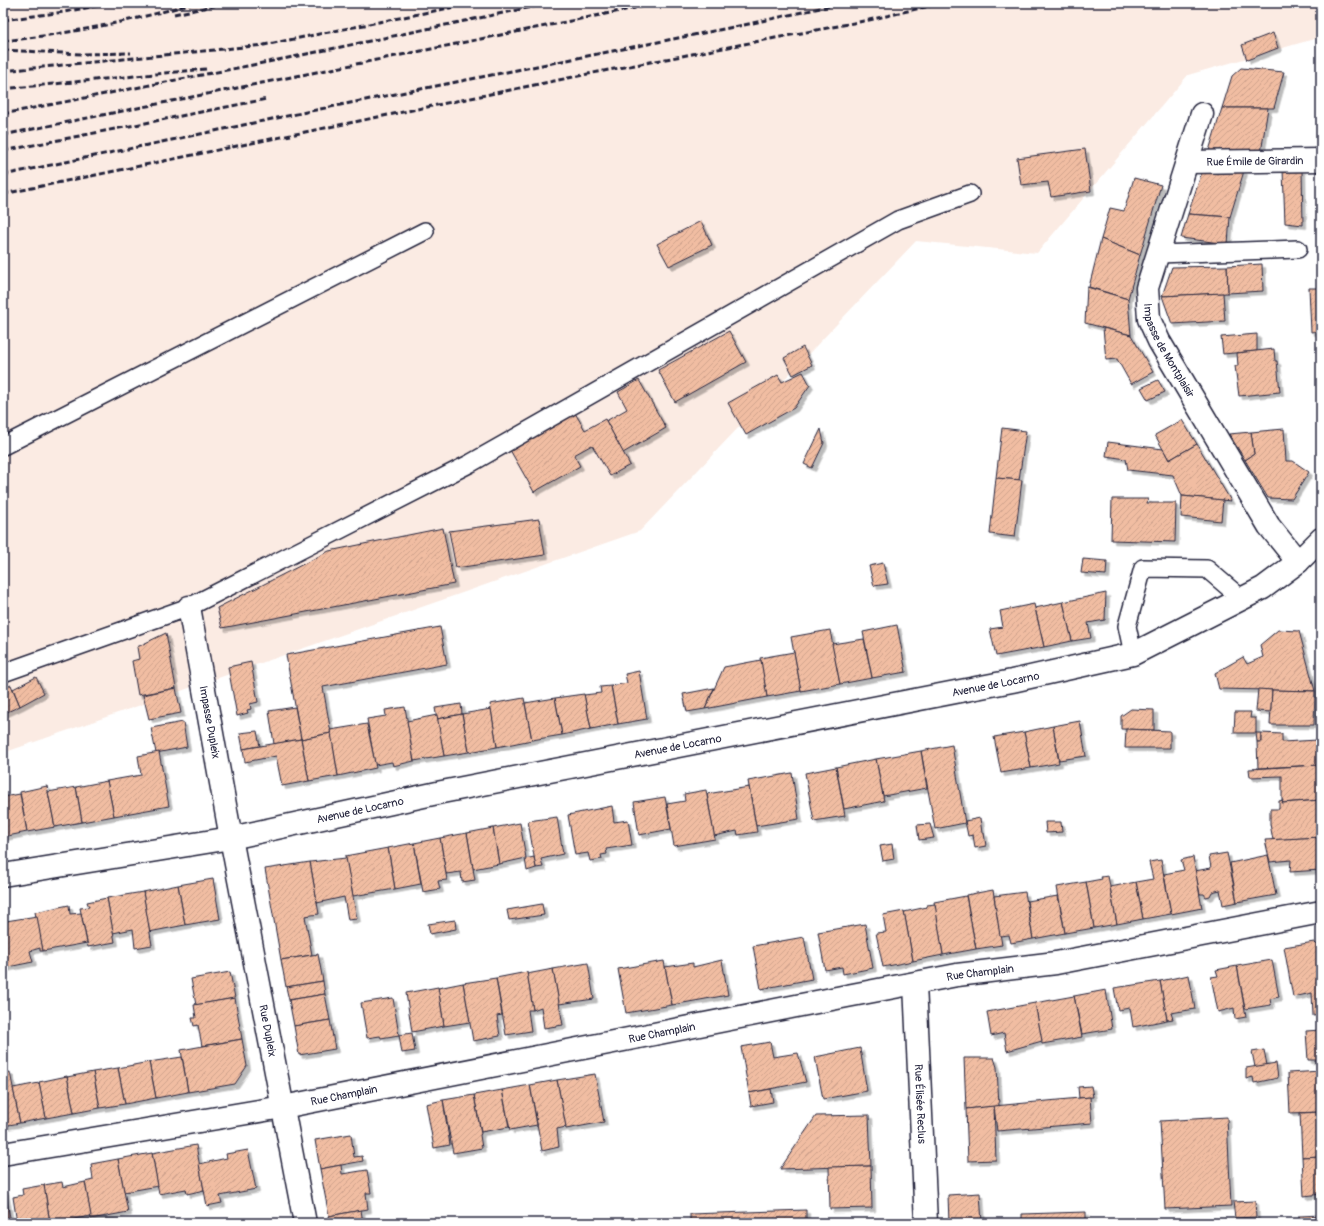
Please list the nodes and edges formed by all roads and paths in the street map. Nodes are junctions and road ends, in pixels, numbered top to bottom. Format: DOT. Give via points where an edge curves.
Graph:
graph roads {
  1 [pos="1202,114"];
  2 [pos="1321,160"];
  3 [pos="1188,162"];
  4 [pos="970,194"];
  5 [pos="425,232"];
  6 [pos="1298,249"];
  7 [pos="1159,254"];
  8 [pos="3,446"];
  9 [pos="1319,547"];
  10 [pos="1298,562"];
  11 [pos="1242,599"];
  12 [pos="189,607"];
  13 [pos="1133,654"];
  14 [pos="3,673"];
  15 [pos="231,838"];
  16 [pos="3,875"];
  17 [pos="1321,912"];
  18 [pos="915,984"];
  19 [pos="283,1107"];
  20 [pos="3,1154"];
  21 [pos="305,1223"];
  22 [pos="926,1223"];
  1 -- 3 [label="street, Impasse de Montplaisir"];
  2 -- 3 [label="street, Rue Émile de Girardin"];
  3 -- 7 [label="street, Impasse de Montplaisir"];
  4 -- 12 [label="lane" via="898,220 471,463"];
  5 -- 8 [label="lane"];
  6 -- 7 [label="lane"];
  7 -- 10 [label="street, Impasse de Montplaisir" via="1147,288 1149,319 1159,341 1269,526"];
  9 -- 10 [label="street, Avenue de Locarno"];
  10 -- 11 [label="street, Avenue de Locarno" via="1263,588"];
  11 -- 13 [label="street, Avenue de Locarno"];
  11 -- 13 [label="lane" via="1207,569 1143,568 1127,626"];
  12 -- 14 [label="lane"];
  12 -- 15 [label="street, Impasse Dupleix"];
  13 -- 15 [label="street, Avenue de Locarno" via="1012,681 442,792"];
  15 -- 16 [label="street, Avenue de Locarno"];
  15 -- 19 [label="street, Rue Dupleix"];
  17 -- 18 [label="street, Rue Champlain" via="1056,963"];
  18 -- 19 [label="street, Rue Champlain"];
  18 -- 22 [label="street, Rue Élisée Reclus"];
  19 -- 20 [label="street, Rue Champlain"];
  19 -- 21 [label="street, Rue Dupleix"];
}
